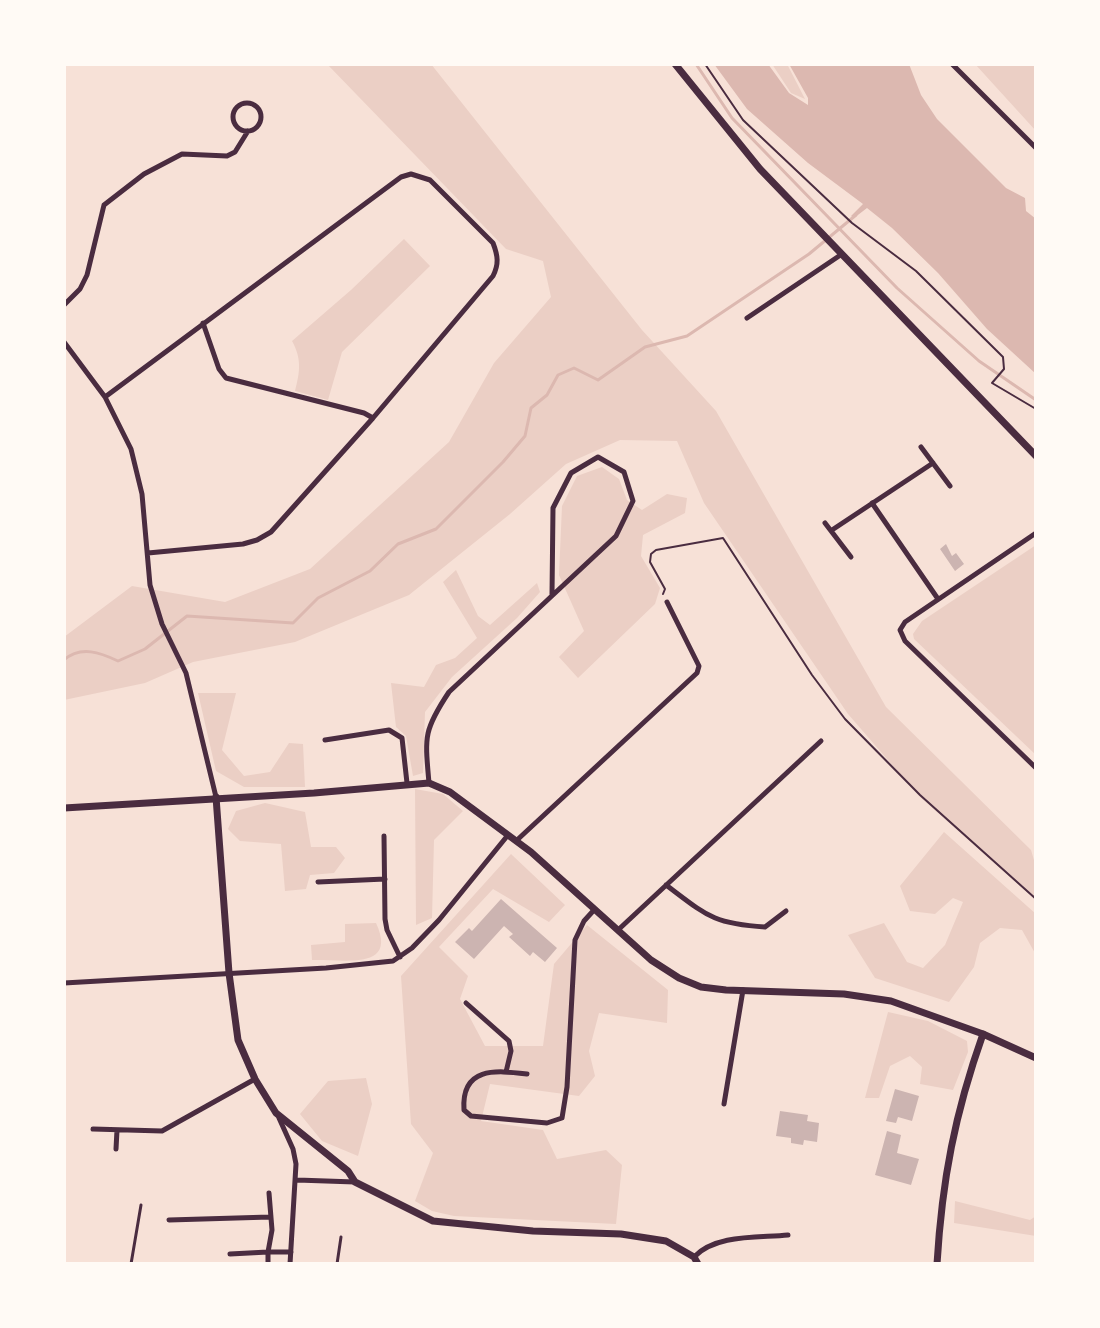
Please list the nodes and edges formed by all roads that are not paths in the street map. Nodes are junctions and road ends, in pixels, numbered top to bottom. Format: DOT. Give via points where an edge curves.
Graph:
graph roads {
  1 [pos="675,64"];
  2 [pos="952,64"];
  3 [pos="248,131"];
  4 [pos="1036,148"];
  5 [pos="843,254"];
  6 [pos="64,305"];
  7 [pos="747,318"];
  8 [pos="203,323"];
  9 [pos="64,342"];
  10 [pos="105,397"];
  11 [pos="373,418"];
  12 [pos="921,447"];
  13 [pos="1036,456"];
  14 [pos="933,463"];
  15 [pos="950,486"];
  16 [pos="872,503"];
  17 [pos="825,523"];
  18 [pos="832,530"];
  19 [pos="1036,533"];
  20 [pos="148,553"];
  21 [pos="851,557"];
  22 [pos="552,594"];
  23 [pos="938,599"];
  24 [pos="667,602"];
  25 [pos="325,740"];
  26 [pos="821,741"];
  27 [pos="1036,768"];
  28 [pos="407,783"];
  29 [pos="429,783"];
  30 [pos="216,797"];
  31 [pos="64,808"];
  32 [pos="508,835"];
  33 [pos="384,836"];
  34 [pos="516,841"];
  35 [pos="385,879"];
  36 [pos="318,882"];
  37 [pos="666,885"];
  38 [pos="594,910"];
  39 [pos="786,911"];
  40 [pos="617,931"];
  41 [pos="400,957"];
  42 [pos="229,973"];
  43 [pos="64,983"];
  44 [pos="743,990"];
  45 [pos="466,1003"];
  46 [pos="983,1034"];
  47 [pos="1036,1058"];
  48 [pos="506,1072"];
  49 [pos="527,1074"];
  50 [pos="255,1079"];
  51 [pos="724,1104"];
  52 [pos="276,1113"];
  53 [pos="93,1129"];
  54 [pos="117,1130"];
  55 [pos="116,1149"];
  56 [pos="297,1180"];
  57 [pos="355,1182"];
  58 [pos="269,1193"];
  59 [pos="141,1205"];
  60 [pos="270,1217"];
  61 [pos="169,1220"];
  62 [pos="788,1235"];
  63 [pos="341,1237"];
  64 [pos="268,1252"];
  65 [pos="291,1252"];
  66 [pos="230,1254"];
  67 [pos="696,1260"];
  68 [pos="131,1264"];
  69 [pos="268,1264"];
  70 [pos="290,1264"];
  71 [pos="337,1264"];
  72 [pos="937,1264"];
  1 -- 5 [label="main road" via="760,169"];
  2 -- 4 [label="street"];
  3 -- 3 [label="street" via="261,116 258,108 246,103 234,111 233,120"];
  3 -- 6 [label="street" via="235,152 182,154 144,174 104,205 87,275"];
  5 -- 7 [label="street"];
  5 -- 13 [label="main road"];
  8 -- 10 [label="street"];
  8 -- 11 [label="street" via="226,378"];
  8 -- 11 [label="street" via="401,177 411,174 430,180 493,243 498,266"];
  9 -- 10 [label="street"];
  10 -- 20 [label="street" via="138,471"];
  11 -- 20 [label="street" via="271,532 243,544"];
  12 -- 14 [label="street"];
  14 -- 15 [label="street"];
  14 -- 16 [label="street"];
  16 -- 18 [label="street"];
  16 -- 23 [label="street"];
  17 -- 18 [label="street"];
  18 -- 21 [label="street"];
  19 -- 23 [label="street"];
  20 -- 30 [label="street" via="150,585 186,673"];
  22 -- 22 [label="street" via="553,508 571,473 598,457 624,472 633,501 616,536"];
  22 -- 29 [label="street" via="442,701 425,743"];
  23 -- 27 [label="street" via="905,622 900,630 905,641"];
  24 -- 34 [label="street" via="699,666 697,673"];
  25 -- 28 [label="street" via="389,730 402,738"];
  26 -- 37 [label="street"];
  28 -- 29 [label="main road"];
  28 -- 30 [label="main road"];
  29 -- 32 [label="main road" via="450,792"];
  30 -- 31 [label="main road"];
  30 -- 42 [label="main road"];
  32 -- 34 [label="main road"];
  32 -- 41 [label="street" via="439,920"];
  33 -- 35 [label="street"];
  34 -- 38 [label="main road"];
  35 -- 36 [label="street"];
  35 -- 41 [label="street" via="387,930"];
  37 -- 39 [label="street" via="712,919 736,926 765,927"];
  37 -- 40 [label="street"];
  38 -- 40 [label="main road"];
  38 -- 48 [label="street" via="575,940 562,1118 547,1123 471,1116 464,1110 466,1086 487,1073"];
  40 -- 44 [label="main road" via="679,978 701,987"];
  41 -- 42 [label="street" via="381,963"];
  42 -- 43 [label="street"];
  42 -- 50 [label="main road" via="238,1040"];
  44 -- 46 [label="main road" via="891,1001"];
  44 -- 51 [label="street"];
  45 -- 48 [label="street" via="509,1041"];
  46 -- 47 [label="main road"];
  46 -- 72 [label="main road" via="947,1158"];
  48 -- 49 [label="street"];
  50 -- 52 [label="main road"];
  50 -- 54 [label="street" via="162,1131"];
  52 -- 56 [label="street" via="293,1149"];
  52 -- 57 [label="main road"];
  53 -- 54 [label="street"];
  54 -- 55 [label="street"];
  56 -- 57 [label="street"];
  56 -- 65 [label="street"];
  57 -- 67 [label="main road" via="433,1221 621,1234 666,1241"];
  58 -- 60 [label="street"];
  59 -- 68 [label="lane"];
  60 -- 61 [label="street"];
  60 -- 64 [label="street"];
  62 -- 67 [label="street" via="716,1242 704,1247"];
  63 -- 71 [label="lane"];
  64 -- 65 [label="street"];
  64 -- 66 [label="street"];
  64 -- 69 [label="street"];
  65 -- 70 [label="street"];
}
